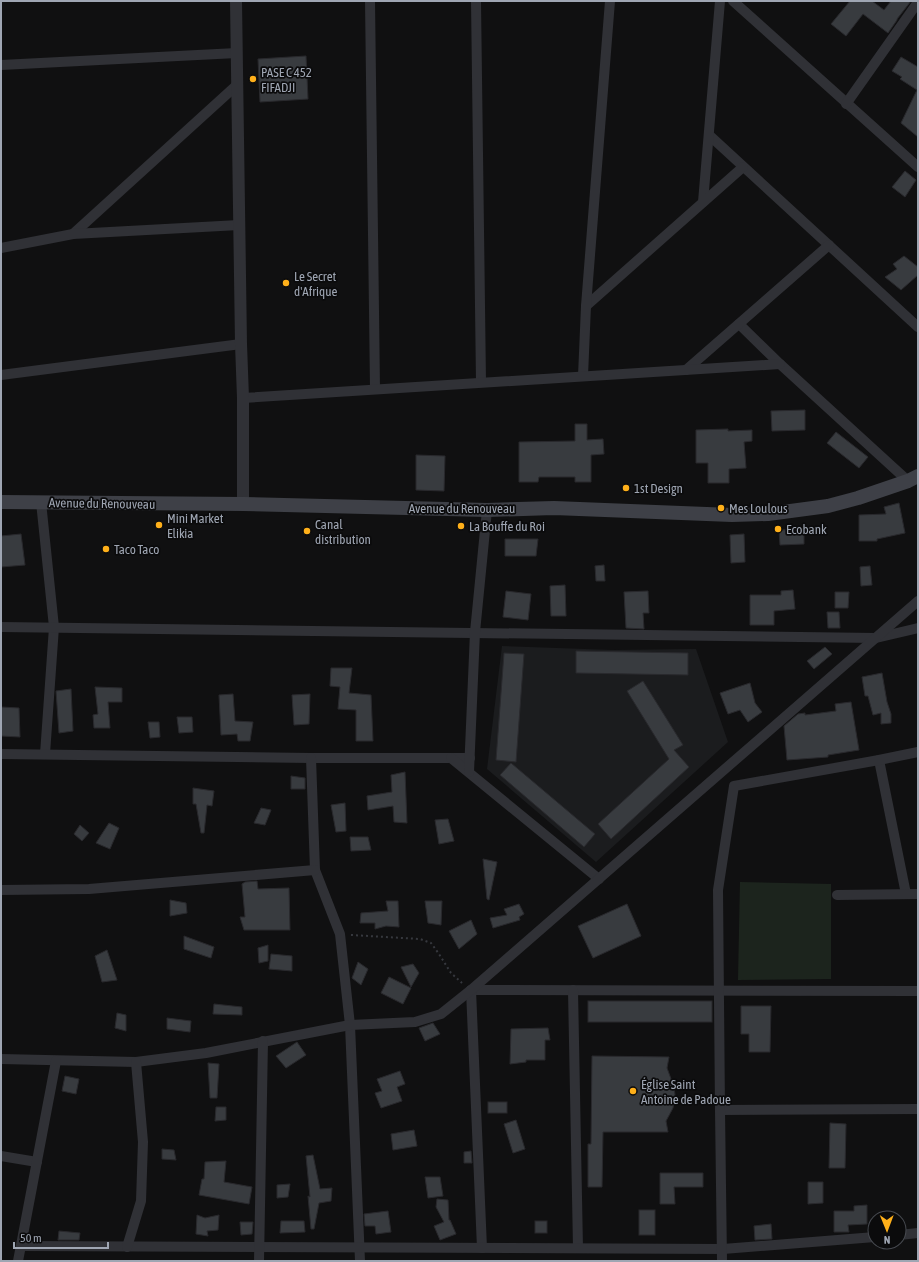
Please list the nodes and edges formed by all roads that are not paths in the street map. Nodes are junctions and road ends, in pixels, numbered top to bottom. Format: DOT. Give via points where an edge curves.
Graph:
graph roads {
  1 [pos="236,1"];
  2 [pos="370,1"];
  3 [pos="476,1"];
  4 [pos="610,1"];
  5 [pos="720,1"];
  6 [pos="732,1"];
  7 [pos="918,2"];
  8 [pos="237,53"];
  9 [pos="1,65"];
  10 [pos="238,84"];
  11 [pos="846,104"];
  12 [pos="709,135"];
  13 [pos="743,167"];
  14 [pos="918,167"];
  15 [pos="703,202"];
  16 [pos="239,225"];
  17 [pos="73,234"];
  18 [pos="829,245"];
  19 [pos="1,248"];
  20 [pos="586,306"];
  21 [pos="739,324"];
  22 [pos="918,327"];
  23 [pos="241,344"];
  24 [pos="780,364"];
  25 [pos="686,370"];
  26 [pos="1,376"];
  27 [pos="583,376"];
  28 [pos="482,382"];
  29 [pos="375,389"];
  30 [pos="243,398"];
  31 [pos="913,478"];
  32 [pos="1,502"];
  33 [pos="41,502"];
  34 [pos="243,504"];
  35 [pos="487,510"];
  36 [pos="918,601"];
  37 [pos="1,627"];
  38 [pos="54,627"];
  39 [pos="918,628"];
  40 [pos="475,632"];
  41 [pos="876,638"];
  42 [pos="918,752"];
  43 [pos="1,754"];
  44 [pos="45,754"];
  45 [pos="311,758"];
  46 [pos="451,758"];
  47 [pos="470,758"];
  48 [pos="879,760"];
  49 [pos="469,772"];
  50 [pos="315,870"];
  51 [pos="599,879"];
  52 [pos="1,890"];
  53 [pos="837,894"];
  54 [pos="906,894"];
  55 [pos="918,894"];
  56 [pos="471,990"];
  57 [pos="573,990"];
  58 [pos="719,990"];
  59 [pos="918,991"];
  60 [pos="350,1025"];
  61 [pos="263,1041"];
  62 [pos="1,1058"];
  63 [pos="56,1061"];
  64 [pos="136,1062"];
  65 [pos="918,1109"];
  66 [pos="720,1110"];
  67 [pos="1,1156"];
  68 [pos="37,1162"];
  69 [pos="918,1233"];
  70 [pos="907,1234"];
  71 [pos="867,1238"];
  72 [pos="21,1246"];
  73 [pos="127,1246"];
  74 [pos="259,1247"];
  75 [pos="360,1248"];
  76 [pos="482,1248"];
  77 [pos="578,1248"];
  78 [pos="723,1249"];
  79 [pos="18,1261"];
  80 [pos="259,1261"];
  81 [pos="360,1261"];
  82 [pos="722,1261"];
  1 -- 8 [label="street"];
  2 -- 29 [label="street"];
  3 -- 28 [label="street"];
  4 -- 20 [label="street"];
  5 -- 12 [label="street"];
  6 -- 11 [label="street"];
  7 -- 11 [label="street"];
  8 -- 9 [label="street"];
  8 -- 10 [label="street"];
  10 -- 16 [label="street"];
  10 -- 17 [label="street"];
  11 -- 14 [label="street"];
  12 -- 13 [label="street"];
  12 -- 15 [label="street"];
  13 -- 15 [label="street"];
  13 -- 18 [label="street"];
  15 -- 20 [label="street"];
  16 -- 17 [label="street"];
  16 -- 23 [label="street"];
  17 -- 19 [label="street"];
  18 -- 21 [label="street"];
  18 -- 22 [label="street"];
  20 -- 27 [label="street"];
  21 -- 24 [label="street"];
  21 -- 25 [label="street"];
  23 -- 26 [label="street"];
  23 -- 30 [label="street"];
  24 -- 25 [label="street"];
  24 -- 31 [label="street"];
  25 -- 27 [label="street"];
  27 -- 28 [label="street"];
  28 -- 29 [label="street"];
  29 -- 30 [label="street"];
  30 -- 34 [label="street"];
  31 -- 35 [label="main road, Avenue du Renouveau" via="828,506 768,514 732,515 554,508"];
  32 -- 33 [label="main road, Avenue du Renouveau"];
  33 -- 34 [label="main road, Avenue du Renouveau"];
  33 -- 38 [label="street"];
  34 -- 35 [label="main road, Avenue du Renouveau"];
  35 -- 40 [label="street"];
  36 -- 41 [label="street"];
  37 -- 38 [label="street"];
  38 -- 40 [label="street"];
  38 -- 44 [label="street"];
  39 -- 41 [label="street"];
  40 -- 41 [label="street"];
  40 -- 47 [label="street"];
  41 -- 51 [label="street"];
  42 -- 48 [label="street"];
  43 -- 44 [label="street"];
  44 -- 45 [label="street"];
  45 -- 46 [label="street"];
  45 -- 50 [label="street"];
  46 -- 47 [label="street"];
  46 -- 49 [label="street"];
  47 -- 49 [label="street"];
  48 -- 54 [label="street"];
  48 -- 58 [label="street" via="734,786 718,890"];
  49 -- 51 [label="street"];
  50 -- 52 [label="street" via="89,889"];
  50 -- 60 [label="street" via="340,934"];
  51 -- 56 [label="street"];
  53 -- 54 [label="street"];
  54 -- 55 [label="street"];
  56 -- 57 [label="street"];
  56 -- 60 [label="street" via="441,1014 415,1022"];
  56 -- 76 [label="street"];
  57 -- 58 [label="street"];
  57 -- 77 [label="street"];
  58 -- 59 [label="street"];
  58 -- 66 [label="street"];
  60 -- 61 [label="street"];
  60 -- 75 [label="street"];
  61 -- 64 [label="street" via="206,1053"];
  61 -- 74 [label="street"];
  62 -- 63 [label="street"];
  63 -- 64 [label="street"];
  63 -- 68 [label="street"];
  64 -- 73 [label="street" via="143,1142 141,1201"];
  65 -- 66 [label="street"];
  66 -- 78 [label="street"];
  67 -- 68 [label="street"];
  68 -- 72 [label="street"];
  69 -- 70 [label="street"];
  71 -- 78 [label="street"];
  72 -- 73 [label="street"];
  72 -- 79 [label="street"];
  73 -- 74 [label="street"];
  74 -- 75 [label="street"];
  74 -- 80 [label="street"];
  75 -- 76 [label="street"];
  75 -- 81 [label="street"];
  76 -- 77 [label="street"];
  77 -- 78 [label="street"];
  78 -- 82 [label="street"];
}
